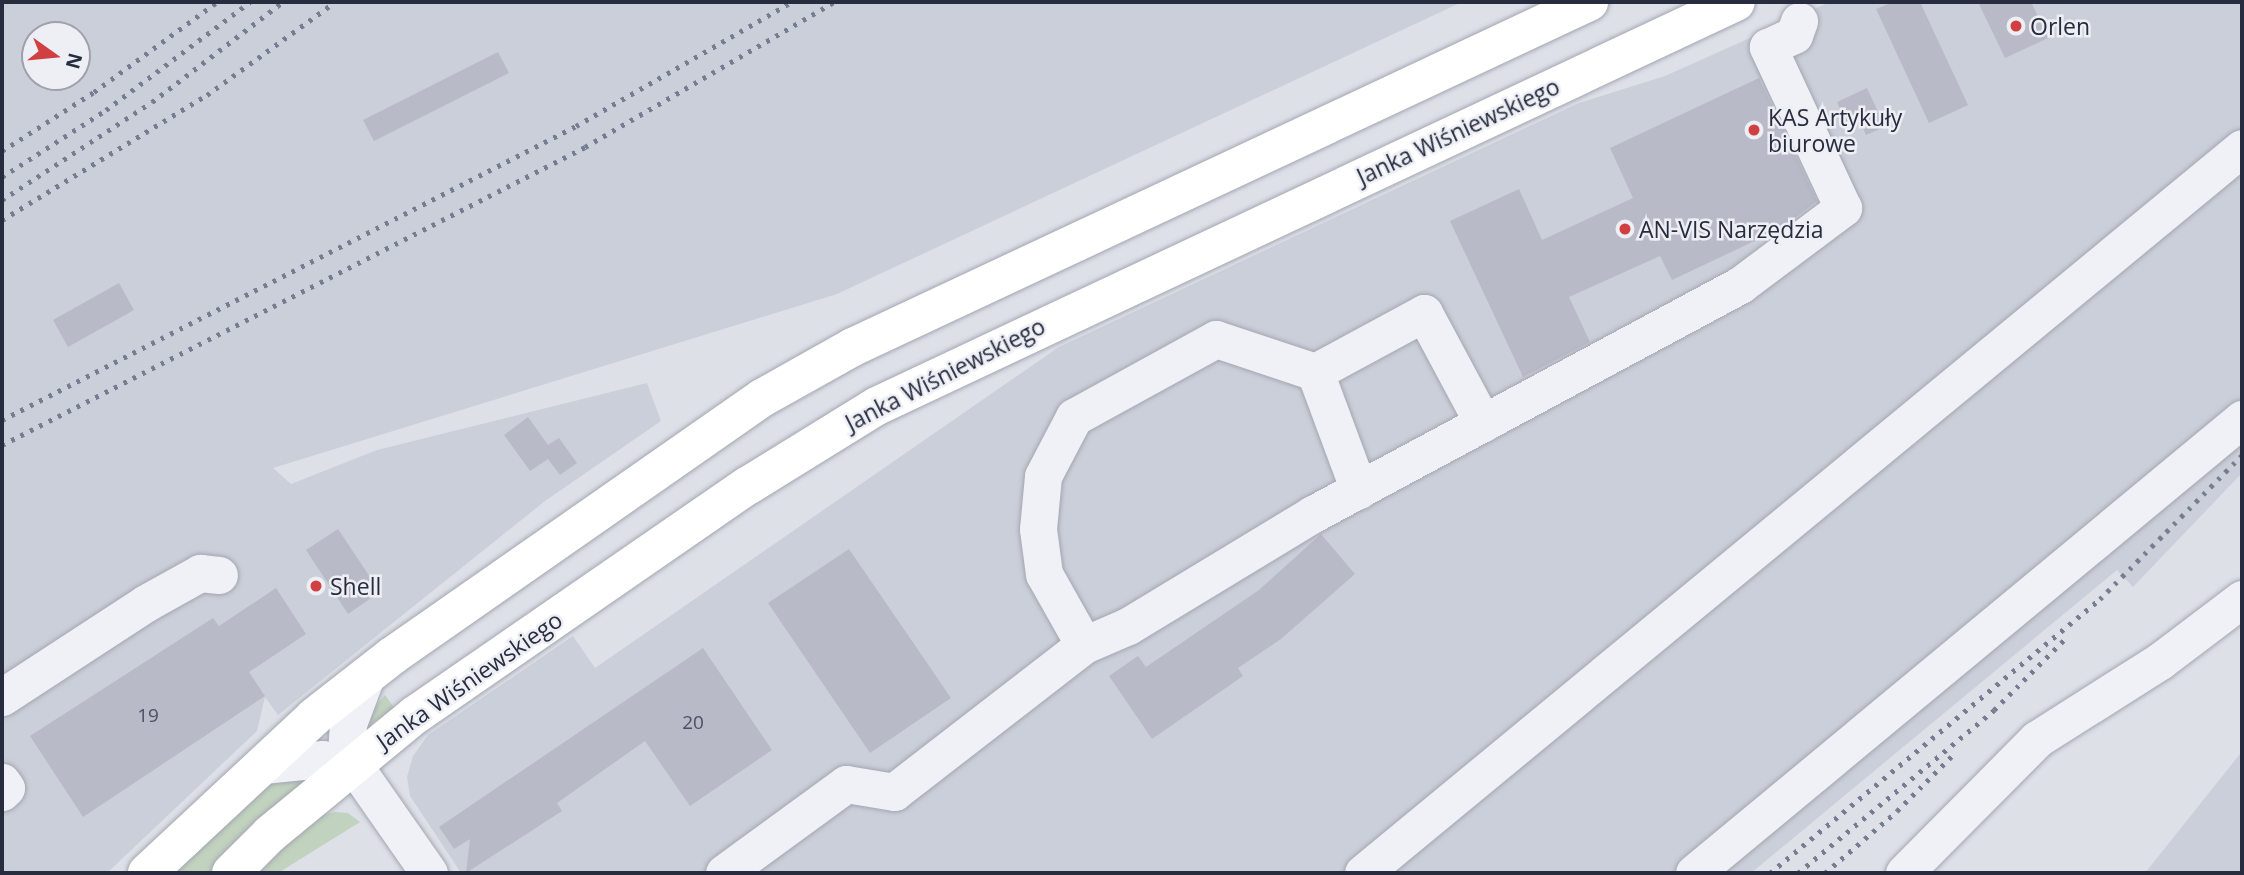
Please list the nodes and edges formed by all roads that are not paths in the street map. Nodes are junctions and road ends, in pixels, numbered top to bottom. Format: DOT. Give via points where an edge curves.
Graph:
graph roads {
  1 [pos="1589,2"];
  2 [pos="1736,2"];
  3 [pos="1799,21"];
  4 [pos="2242,148"];
  5 [pos="1315,372"];
  6 [pos="2242,419"];
  7 [pos="1483,423"];
  8 [pos="1359,490"];
  9 [pos="219,575"];
  10 [pos="2242,599"];
  11 [pos="1084,645"];
  12 [pos="366,676"];
  13 [pos="2,697"];
  14 [pos="351,764"];
  15 [pos="263,765"];
  16 [pos="2,782"];
  17 [pos="2,792"];
  18 [pos="147,873"];
  19 [pos="231,873"];
  20 [pos="429,873"];
  21 [pos="724,873"];
  22 [pos="1363,873"];
  23 [pos="1694,873"];
  24 [pos="1904,873"];
  1 -- 12 [label="highway" via="853,347 762,398"];
  2 -- 14 [label="highway, Janka Wiśniewskiego" via="877,405 749,485 470,675"];
  3 -- 7 [label="street" via="1794,35 1768,47 1843,208 1740,285"];
  4 -- 22 [label="street"];
  5 -- 7 [label="street" via="1424,313"];
  5 -- 8 [label="street"];
  5 -- 11 [label="street" via="1216,339 1074,417 1043,476 1038,529 1044,574"];
  6 -- 23 [label="street"];
  7 -- 8 [label="street"];
  8 -- 11 [label="street" via="1128,626"];
  9 -- 13 [label="street" via="200,573 146,603"];
  10 -- 24 [label="street" via="2160,662 2038,739"];
  11 -- 21 [label="street" via="894,792 846,784"];
  12 -- 14 [label="street" via="348,724 346,754"];
  12 -- 15 [label="highway"];
  14 -- 15 [label="street" via="322,759"];
  14 -- 19 [label="highway, Janka Wiśniewskiego"];
  14 -- 20 [label="street"];
  15 -- 18 [label="highway"];
  16 -- 17 [label="street" via="6,789"];
}
